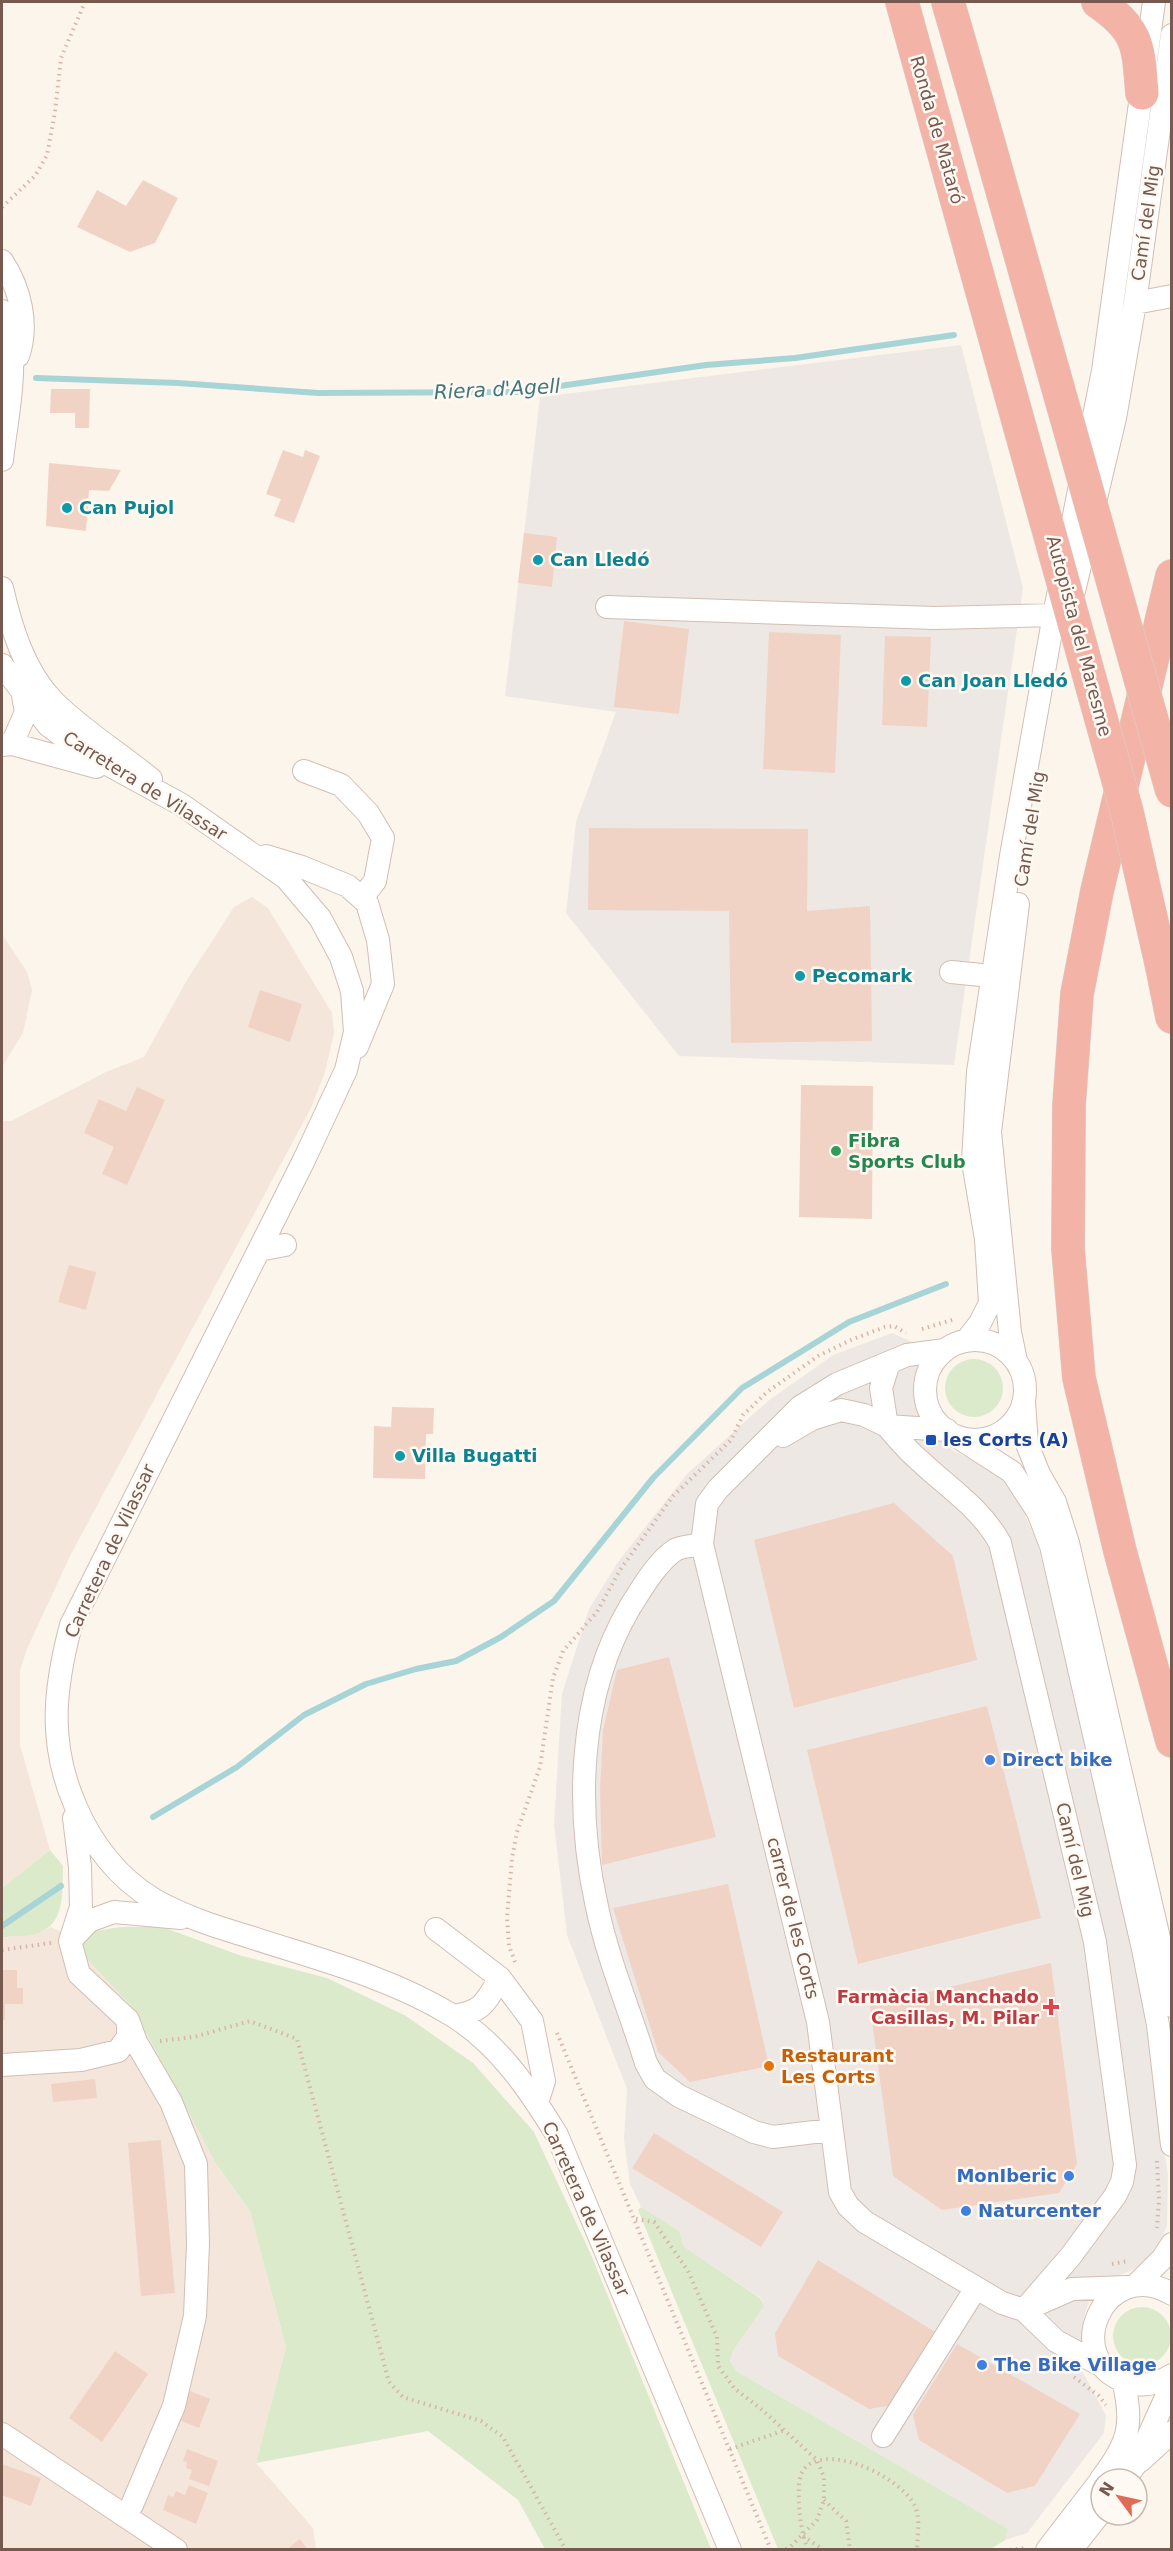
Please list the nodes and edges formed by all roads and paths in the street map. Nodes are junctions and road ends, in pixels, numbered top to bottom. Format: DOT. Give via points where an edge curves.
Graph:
graph roads {
  1 [pos="85,2"];
  2 [pos="902,2"];
  3 [pos="948,2"];
  4 [pos="1098,2"];
  5 [pos="1154,2"];
  6 [pos="1172,35"];
  7 [pos="1142,93"];
  8 [pos="2,207"];
  9 [pos="1122,235"];
  10 [pos="973,259"];
  11 [pos="2,261"];
  12 [pos="1165,297"];
  13 [pos="1135,303"];
  14 [pos="2,311"];
  15 [pos="13,371"];
  16 [pos="1103,371"];
  17 [pos="2,460"];
  18 [pos="1172,576"];
  19 [pos="3,596"];
  20 [pos="607,607"];
  21 [pos="1054,615"];
  22 [pos="2,665"];
  23 [pos="2,690"];
  24 [pos="24,695"];
  25 [pos="7,745"];
  26 [pos="123,766"];
  27 [pos="304,771"];
  28 [pos="1172,791"];
  29 [pos="244,849"];
  30 [pos="362,898"];
  31 [pos="951,972"];
  32 [pos="992,976"];
  33 [pos="1004,1007"];
  34 [pos="1172,1017"];
  35 [pos="346,1070"];
  36 [pos="285,1245"];
  37 [pos="259,1250"];
  38 [pos="907,1333"];
  39 [pos="966,1341"];
  40 [pos="945,1350"];
  41 [pos="1016,1361"];
  42 [pos="889,1363"];
  43 [pos="1024,1402"];
  44 [pos="886,1426"];
  45 [pos="952,1433"];
  46 [pos="759,1450"];
  47 [pos="702,1544"];
  48 [pos="1172,1741"];
  49 [pos="72,1798"];
  50 [pos="192,1919"];
  51 [pos="435,1929"];
  52 [pos="70,1941"];
  53 [pos="2,1950"];
  54 [pos="510,1975"];
  55 [pos="1172,2006"];
  56 [pos="453,2016"];
  57 [pos="132,2031"];
  58 [pos="556,2031"];
  59 [pos="2,2065"];
  60 [pos="537,2103"];
  61 [pos="831,2130"];
  62 [pos="1172,2145"];
  63 [pos="635,2218"];
  64 [pos="1172,2244"];
  65 [pos="1132,2286"];
  66 [pos="976,2288"];
  67 [pos="1172,2294"];
  68 [pos="1024,2310"];
  69 [pos="1115,2374"];
  70 [pos="1167,2387"];
  71 [pos="786,2430"];
  72 [pos="1172,2432"];
  73 [pos="2,2434"];
  74 [pos="883,2436"];
  75 [pos="730,2449"];
  76 [pos="818,2460"];
  77 [pos="1109,2467"];
  78 [pos="1133,2467"];
  79 [pos="1136,2467"];
  80 [pos="1089,2492"];
  81 [pos="824,2500"];
  82 [pos="132,2505"];
  83 [pos="1089,2527"];
  84 [pos="802,2535"];
  85 [pos="1036,2549"];
  86 [pos="176,2550"];
  87 [pos="566,2550"];
  88 [pos="730,2550"];
  89 [pos="771,2550"];
  90 [pos="784,2550"];
  91 [pos="808,2550"];
  92 [pos="824,2550"];
  93 [pos="850,2550"];
  94 [pos="917,2550"];
  95 [pos="1010,2550"];
  96 [pos="1071,2550"];
  1 -- 8 [label="path" via="61,58 46,155 35,176"];
  2 -- 10 [label="highway, Ronda de Mataró"];
  3 -- 28 [label="highway, bridge"];
  4 -- 7 [label="highway" via="1116,14 1137,44"];
  5 -- 7 [label="street, Camí del Mig"];
  6 -- 13 [label="street, Camí del Mig"];
  7 -- 9 [label="street, Camí del Mig"];
  9 -- 13 [label="street, Camí del Mig" via="1126,287"];
  9 -- 16 [label="street, Camí del Mig"];
  10 -- 34 [label="highway, Autopista del Maresme, bridge" via="1128,812"];
  11 -- 15 [label="street" via="23,311 23,342"];
  12 -- 13 [label="street"];
  13 -- 16 [label="street, Camí del Mig" via="1123,314"];
  13 -- 33 [label="street, Camí del Mig" via="1115,418 1060,651"];
  14 -- 15 [label="street"];
  15 -- 17 [label="street"];
  16 -- 21 [label="street, Camí del Mig"];
  18 -- 48 [label="highway" via="1097,891 1077,994 1069,1105 1068,1237 1079,1378 1120,1551"];
  19 -- 24 [label="street" via="3,623"];
  19 -- 26 [label="street" via="13,633 31,670 52,700"];
  20 -- 21 [label="street" via="935,618"];
  21 -- 32 [label="street, Camí del Mig"];
  22 -- 24 [label="street, Carretera de Vilassar"];
  23 -- 24 [label="street"];
  24 -- 25 [label="street" via="26,712"];
  24 -- 26 [label="street, Carretera de Vilassar" via="48,724 78,748"];
  25 -- 26 [label="street"];
  26 -- 29 [label="street, Carretera de Vilassar"];
  27 -- 30 [label="street" via="341,785 368,813 383,838 375,881"];
  29 -- 30 [label="street" via="348,886"];
  29 -- 35 [label="street, Carretera de Vilassar" via="286,878 320,918 342,957 352,991 355,1032"];
  30 -- 35 [label="street" via="378,940 382,984"];
  31 -- 32 [label="street"];
  32 -- 33 [label="street"];
  32 -- 39 [label="street, Camí del Mig" via="977,1081 973,1162 986,1239 990,1303"];
  33 -- 41 [label="street, Camí del Mig" via="990,1132"];
  35 -- 37 [label="street, Carretera de Vilassar"];
  36 -- 37 [label="street"];
  37 -- 49 [label="street, Carretera de Vilassar" via="71,1625 55,1706 58,1754"];
  38 -- 54 [label="path" via="894,1326 885,1327 851,1340 818,1356 767,1392 743,1415 731,1440 673,1496 634,1548 597,1612 563,1651 553,1678 540,1767 512,1858 507,1933 513,1958"];
  39 -- 40 [label="street"];
  39 -- 41 [label="street" via="990,1342 1007,1350"];
  40 -- 42 [label="street" via="907,1355"];
  40 -- 45 [label="street" via="927,1376 926,1390 928,1406 937,1422"];
  41 -- 43 [label="street" via="1025,1381"];
  42 -- 44 [label="street" via="880,1388"];
  42 -- 46 [label="street" via="837,1384 800,1407"];
  43 -- 45 [label="street" via="1015,1421 990,1438 973,1440"];
  43 -- 55 [label="street" via="1027,1444 1055,1502 1068,1543"];
  44 -- 45 [label="street"];
  44 -- 46 [label="street" via="841,1410 812,1419"];
  44 -- 68 [label="street, Camí del Mig" via="985,1520 1000,1543 1104,1991 1126,2153 1122,2182 1070,2257"];
  45 -- 62 [label="street" via="1012,1472 1038,1512 1051,1546 1143,1949 1158,2025"];
  46 -- 47 [label="street, carrer de les Corts" via="707,1504"];
  47 -- 61 [label="street, carrer de les Corts" via="818,2022"];
  47 -- 61 [label="street" via="676,1549 658,1567 621,1623 602,1667 585,1752 585,1805 597,1907 646,2063 656,2079 679,2096 754,2132 773,2137"];
  49 -- 50 [label="street, Carretera de Vilassar" via="88,1835 117,1870 152,1898"];
  49 -- 52 [label="street" via="81,1907"];
  50 -- 52 [label="street" via="114,1912 88,1921"];
  50 -- 56 [label="street, Carretera de Vilassar" via="378,1979"];
  51 -- 54 [label="street"];
  52 -- 53 [label="path"];
  52 -- 57 [label="street" via="79,1974"];
  54 -- 56 [label="street" via="472,2014"];
  54 -- 60 [label="street" via="532,2021 544,2081"];
  56 -- 60 [label="street, Carretera de Vilassar" via="489,2043"];
  57 -- 59 [label="street" via="118,2052 81,2060"];
  57 -- 82 [label="street" via="171,2102 196,2164 198,2244 195,2316 174,2406"];
  57 -- 87 [label="path" via="194,2037 250,2021 297,2039 389,2382 404,2397 481,2421 502,2437"];
  58 -- 63 [label="path"];
  60 -- 88 [label="street, Carretera de Vilassar" via="557,2135"];
  61 -- 66 [label="street, carrer de les Corts" via="840,2192 848,2206 864,2222"];
  63 -- 71 [label="path" via="654,2222 688,2271 717,2337 718,2366 735,2390"];
  63 -- 75 [label="path"];
  64 -- 65 [label="street" via="1163,2258"];
  65 -- 67 [label="street" via="1158,2288"];
  65 -- 68 [label="street" via="1072,2289"];
  65 -- 69 [label="street" via="1108,2299 1096,2318 1093,2333 1095,2348"];
  66 -- 68 [label="street, carrer de les Corts"];
  66 -- 74 [label="street"];
  68 -- 69 [label="street" via="1056,2341"];
  69 -- 70 [label="street" via="1136,2384"];
  69 -- 77 [label="street" via="1130,2421 1126,2440"];
  70 -- 78 [label="street"];
  71 -- 75 [label="path"];
  71 -- 76 [label="path"];
  72 -- 79 [label="street"];
  73 -- 86 [label="street"];
  75 -- 89 [label="path"];
  76 -- 81 [label="path" via="824,2477"];
  76 -- 84 [label="path" via="804,2469 799,2486"];
  76 -- 94 [label="path" via="860,2464 907,2493 917,2512"];
  80 -- 85 [label="street"];
  81 -- 84 [label="path" via="817,2520"];
  81 -- 93 [label="path" via="846,2521"];
  83 -- 96 [label="street"];
  84 -- 90 [label="path"];
  84 -- 91 [label="path"];
  84 -- 92 [label="path"];
  85 -- 95 [label="path"];
}
